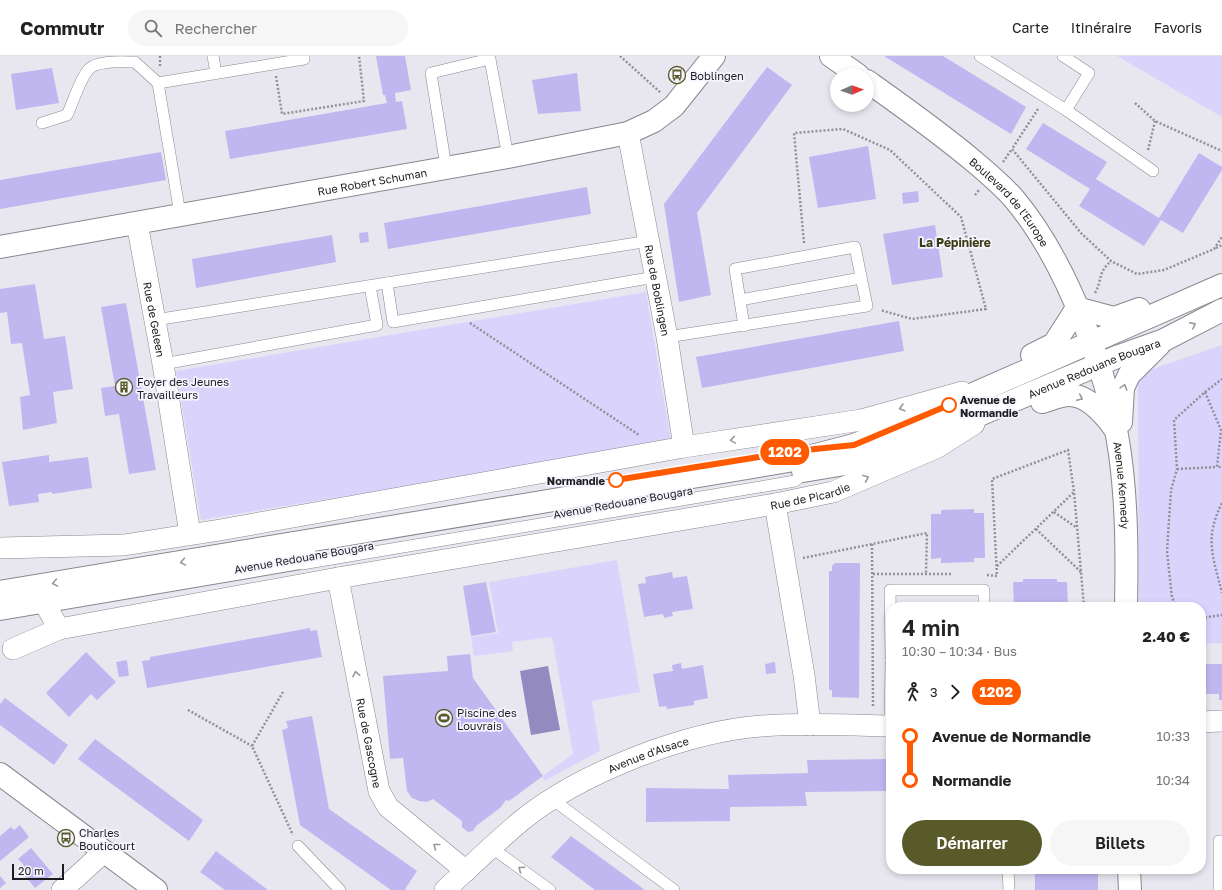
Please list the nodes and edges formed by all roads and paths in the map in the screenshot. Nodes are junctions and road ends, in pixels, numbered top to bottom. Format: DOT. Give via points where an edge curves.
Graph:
graph roads {
  1 [pos="213,56"];
  2 [pos="304,56"];
  3 [pos="358,56"];
  4 [pos="620,56"];
  5 [pos="714,56"];
  6 [pos="831,56"];
  7 [pos="980,56"];
  8 [pos="1063,56"];
  9 [pos="274,64"];
  10 [pos="848,68"];
  11 [pos="216,73"];
  12 [pos="158,83"];
  13 [pos="874,86"];
  14 [pos="1046,96"];
  15 [pos="1135,103"];
  16 [pos="674,106"];
  17 [pos="1066,110"];
  18 [pos="1155,121"];
  19 [pos="42,123"];
  20 [pos="628,133"];
  21 [pos="1222,151"];
  22 [pos="508,157"];
  23 [pos="446,167"];
  24 [pos="1149,168"];
  25 [pos="180,214"];
  26 [pos="137,223"];
  27 [pos="1222,237"];
  28 [pos="649,241"];
  29 [pos="1222,244"];
  30 [pos="0,247"];
  31 [pos="1214,249"];
  32 [pos="805,256"];
  33 [pos="1111,261"];
  34 [pos="655,277"];
  35 [pos="861,278"];
  36 [pos="387,283"];
  37 [pos="1222,285"];
  38 [pos="370,286"];
  39 [pos="740,300"];
  40 [pos="1179,304"];
  41 [pos="867,306"];
  42 [pos="1077,306"];
  43 [pos="1222,310"];
  44 [pos="452,312"];
  45 [pos="155,320"];
  46 [pos="744,326"];
  47 [pos="667,337"];
  48 [pos="1164,340"];
  49 [pos="1089,342"];
  50 [pos="163,364"];
  51 [pos="1098,366"];
  52 [pos="1222,379"];
  53 [pos="994,385"];
  54 [pos="1206,392"];
  55 [pos="1001,406"];
  56 [pos="959,423"];
  57 [pos="1115,429"];
  58 [pos="684,447"];
  59 [pos="652,453"];
  60 [pos="1120,454"];
  61 [pos="1217,467"];
  62 [pos="1222,467"];
  63 [pos="1177,469"];
  64 [pos="1074,492"];
  65 [pos="1222,502"];
  66 [pos="775,504"];
  67 [pos="1054,512"];
  68 [pos="1078,528"];
  69 [pos="1036,529"];
  70 [pos="190,534"];
  71 [pos="872,544"];
  72 [pos="0,548"];
  73 [pos="785,562"];
  74 [pos="997,567"];
  75 [pos="926,573"];
  76 [pos="1082,573"];
  77 [pos="872,574"];
  78 [pos="957,574"];
  79 [pos="981,575"];
  80 [pos="338,578"];
  81 [pos="925,590"];
  82 [pos="0,592"];
  83 [pos="1222,593"];
  84 [pos="52,600"];
  85 [pos="890,602"];
  86 [pos="984,602"];
  87 [pos="1084,602"];
  88 [pos="1126,602"];
  89 [pos="1175,602"];
  90 [pos="0,609"];
  91 [pos="1222,615"];
  92 [pos="1206,617"];
  93 [pos="59,629"];
  94 [pos="13,648"];
  95 [pos="283,692"];
  96 [pos="188,710"];
  97 [pos="886,715"];
  98 [pos="1222,721"];
  99 [pos="1206,722"];
  100 [pos="810,724"];
  101 [pos="885,725"];
  102 [pos="252,746"];
  103 [pos="0,774"];
  104 [pos="552,799"];
  105 [pos="1222,841"];
  106 [pos="298,846"];
  107 [pos="492,848"];
  108 [pos="104,852"];
  109 [pos="466,871"];
  110 [pos="1008,874"];
  111 [pos="1129,874"];
  112 [pos="62,890"];
  113 [pos="156,890"];
  114 [pos="340,890"];
  115 [pos="444,890"];
  116 [pos="550,890"];
  117 [pos="674,890"];
  118 [pos="1008,890"];
  119 [pos="1130,890"];
  120 [pos="1219,890"];
  1 -- 11 [label="lane"];
  2 -- 9 [label="lane" via="304,59"];
  3 -- 9 [label="path" via="364,101 282,114"];
  4 -- 16 [label="path"];
  5 -- 16 [label="main road, Rue Robert Schuman"];
  6 -- 10 [label="main road"];
  7 -- 14 [label="lane"];
  8 -- 17 [label="lane" via="1090,73"];
  9 -- 11 [label="lane"];
  11 -- 12 [label="lane"];
  12 -- 19 [label="lane" via="135,62 109,62 90,68 67,115"];
  12 -- 25 [label="lane"];
  13 -- 42 [label="main road, Boulevard de l'Europe" via="942,134 1015,200 1049,250"];
  14 -- 17 [label="lane"];
  14 -- 33 [label="path" via="1012,149 1081,233"];
  15 -- 18 [label="path"];
  16 -- 20 [label="main road, Rue Robert Schuman" via="654,121"];
  17 -- 24 [label="lane"];
  18 -- 21 [label="path"];
  18 -- 24 [label="path"];
  20 -- 22 [label="main road, Rue Robert Schuman"];
  20 -- 28 [label="street, Rue de Boblingen"];
  22 -- 23 [label="main road, Rue Robert Schuman"];
  22 -- 23 [label="lane" via="490,59 431,73"];
  23 -- 25 [label="main road, Rue Robert Schuman"];
  25 -- 26 [label="main road, Rue Robert Schuman"];
  26 -- 30 [label="main road, Rue Robert Schuman"];
  26 -- 45 [label="street, Rue de Geleen"];
  27 -- 31 [label="path"];
  28 -- 34 [label="street, Rue de Boblingen"];
  28 -- 36 [label="lane"];
  29 -- 31 [label="path"];
  31 -- 33 [label="path" via="1164,270 1137,274"];
  32 -- 35 [label="lane" via="855,247"];
  32 -- 39 [label="lane" via="735,269"];
  32 -- 41 [label="path" via="794,133 843,129 890,150 961,217 986,309 912,319"];
  33 -- 42 [label="path" via="1102,270 1099,286 1093,298"];
  34 -- 44 [label="lane"];
  34 -- 47 [label="street, Rue de Boblingen"];
  35 -- 39 [label="lane"];
  35 -- 41 [label="lane"];
  36 -- 38 [label="lane"];
  36 -- 44 [label="lane" via="393,322"];
  37 -- 40 [label="main road, Avenue Redouane Bougara"];
  38 -- 45 [label="lane"];
  38 -- 50 [label="lane" via="377,325"];
  39 -- 46 [label="lane"];
  40 -- 42 [label="main road" via="1146,306 1114,318"];
  40 -- 49 [label="main road, Avenue Redouane Bougara"];
  40 -- 51 [label="main road" via="1170,318 1115,349"];
  41 -- 46 [label="lane"];
  42 -- 49 [label="main road, Boulevard de l'Europe"];
  42 -- 53 [label="main road" via="1054,344 1010,366"];
  48 -- 43 [label="main road, Avenue Redouane Bougara, one-way"];
  44 -- 59 [label="path" via="643,438"];
  45 -- 50 [label="street, Rue de Geleen"];
  46 -- 47 [label="lane"];
  47 -- 58 [label="street, Rue de Boblingen"];
  48 -- 51 [label="main road, Avenue Redouane Bougara"];
  60 -- 48 [label="main road, one-way" via="1123,388 1129,375"];
  49 -- 51 [label="main road, Boulevard de l'Europe"];
  49 -- 53 [label="main road, Avenue Redouane Bougara"];
  49 -- 56 [label="main road" via="1082,352 1064,367 1003,396"];
  50 -- 70 [label="street, Rue de Geleen"];
  51 -- 55 [label="main road, Avenue Redouane Bougara"];
  51 -- 57 [label="main road, Avenue Kennedy"];
  52 -- 54 [label="path"];
  53 -- 58 [label="street, Avenue Redouane Bougara, one-way" via="950,394 861,420"];
  53 -- 82 [label="main road, Avenue Redouane Bougara, one-way" via="854,445 800,459"];
  54 -- 61 [label="path" via="1221,430"];
  54 -- 63 [label="path" via="1174,420"];
  55 -- 56 [label="main road, Avenue Redouane Bougara"];
  55 -- 57 [label="main road, one-way" via="1033,404 1068,395 1074,396 1104,413"];
  66 -- 55 [label="street, Rue de Picardie, one-way" via="833,492 936,448"];
  56 -- 84 [label="main road, Avenue Redouane Bougara" via="889,453 852,463"];
  57 -- 60 [label="main road, Avenue Kennedy"];
  58 -- 59 [label="street, Avenue Redouane Bougara"];
  59 -- 70 [label="street, Avenue Redouane Bougara"];
  60 -- 88 [label="main road, Avenue Kennedy" via="1127,538"];
  61 -- 62 [label="path"];
  61 -- 63 [label="path"];
  63 -- 89 [label="path" via="1171,490 1167,551 1172,598"];
  64 -- 67 [label="path"];
  64 -- 68 [label="path"];
  64 -- 74 [label="path" via="1068,450 992,479"];
  65 -- 83 [label="path" via="1214,518 1210,545"];
  66 -- 73 [label="street, Rue de Picardie"];
  66 -- 80 [label="street"];
  67 -- 68 [label="path"];
  67 -- 69 [label="path"];
  68 -- 76 [label="path"];
  69 -- 74 [label="path"];
  69 -- 76 [label="path"];
  70 -- 72 [label="street, Avenue Redouane Bougara" via="124,545"];
  71 -- 73 [label="path"];
  71 -- 75 [label="path" via="927,533"];
  71 -- 77 [label="path"];
  73 -- 100 [label="street, Rue de Picardie"];
  74 -- 79 [label="path" via="997,576"];
  75 -- 77 [label="path"];
  75 -- 78 [label="path"];
  75 -- 81 [label="path"];
  76 -- 87 [label="path"];
  77 -- 101 [label="path"];
  80 -- 93 [label="street"];
  109 -- 80 [label="street, Rue de Gascogne, one-way" via="388,807 379,791"];
  81 -- 85 [label="lane" via="890,590"];
  81 -- 86 [label="lane" via="984,590"];
  84 -- 90 [label="main road, Avenue Redouane Bougara"];
  84 -- 93 [label="street"];
  91 -- 92 [label="path"];
  93 -- 94 [label="street"];
  95 -- 102 [label="path"];
  96 -- 102 [label="path"];
  97 -- 101 [label="lane"];
  98 -- 99 [label="street"];
  100 -- 101 [label="street, Avenue d'Alsace"];
  100 -- 104 [label="street, Avenue d'Alsace" via="760,726 680,742 628,761"];
  102 -- 106 [label="path"];
  103 -- 108 [label="main road"];
  104 -- 107 [label="street, Avenue d'Alsace" via="521,821"];
  104 -- 117 [label="lane"];
  105 -- 120 [label="lane" via="1219,841"];
  106 -- 114 [label="lane"];
  107 -- 109 [label="street, Avenue d'Alsace"];
  116 -- 107 [label="lane, one-way"];
  108 -- 112 [label="street"];
  108 -- 113 [label="main road"];
  109 -- 115 [label="street, Avenue d'Alsace"];
  110 -- 118 [label="lane"];
  111 -- 119 [label="main road"];
}
